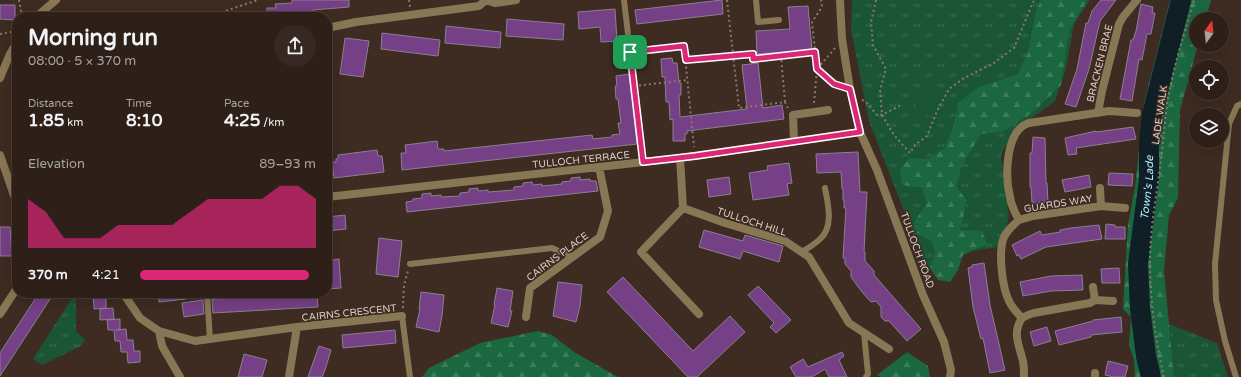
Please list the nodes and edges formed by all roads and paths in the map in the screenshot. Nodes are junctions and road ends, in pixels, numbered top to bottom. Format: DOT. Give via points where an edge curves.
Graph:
graph roads {
  1 [pos="19,0"];
  2 [pos="56,0"];
  3 [pos="258,0"];
  4 [pos="486,0"];
  5 [pos="516,0"];
  6 [pos="624,0"];
  7 [pos="727,0"];
  8 [pos="756,0"];
  9 [pos="821,0"];
  10 [pos="840,0"];
  11 [pos="876,0"];
  12 [pos="1034,0"];
  13 [pos="1137,0"];
  14 [pos="1194,0"];
  15 [pos="21,12"];
  16 [pos="42,12"];
  17 [pos="222,12"];
  18 [pos="779,20"];
  19 [pos="332,27"];
  20 [pos="12,32"];
  21 [pos="0,34"];
  22 [pos="628,34"];
  23 [pos="842,39"];
  24 [pos="12,51"];
  25 [pos="630,52"];
  26 [pos="815,52"];
  27 [pos="733,56"];
  28 [pos="781,57"];
  29 [pos="686,60"];
  30 [pos="817,69"];
  31 [pos="0,78"];
  32 [pos="688,80"];
  33 [pos="634,86"];
  34 [pos="850,89"];
  35 [pos="852,98"];
  36 [pos="785,102"];
  37 [pos="1241,104"];
  38 [pos="901,105"];
  39 [pos="828,110"];
  40 [pos="813,112"];
  41 [pos="1098,113"];
  42 [pos="1137,113"];
  43 [pos="793,115"];
  44 [pos="882,115"];
  45 [pos="860,132"];
  46 [pos="794,142"];
  47 [pos="0,155"];
  48 [pos="695,156"];
  49 [pos="680,158"];
  50 [pos="643,162"];
  51 [pos="599,167"];
  52 [pos="826,188"];
  53 [pos="1100,188"];
  54 [pos="12,190"];
  55 [pos="332,196"];
  56 [pos="1101,206"];
  57 [pos="683,208"];
  58 [pos="1125,208"];
  59 [pos="1019,220"];
  60 [pos="802,252"];
  61 [pos="572,257"];
  62 [pos="410,264"];
  63 [pos="1093,287"];
  64 [pos="12,296"];
  65 [pos="126,298"];
  66 [pos="207,298"];
  67 [pos="1095,300"];
  68 [pos="1113,301"];
  69 [pos="0,314"];
  70 [pos="699,314"];
  71 [pos="402,316"];
  72 [pos="526,316"];
  73 [pos="1022,318"];
  74 [pos="297,327"];
  75 [pos="159,331"];
  76 [pos="864,333"];
  77 [pos="210,340"];
  78 [pos="889,349"];
  79 [pos="868,376"];
  80 [pos="180,377"];
  81 [pos="289,377"];
  82 [pos="410,377"];
  83 [pos="950,377"];
  84 [pos="1024,377"];
  85 [pos="1164,377"];
  86 [pos="1236,377"];
  1 -- 15 [label="path"];
  2 -- 16 [label="street"];
  3 -- 17 [label="path"];
  4 -- 5 [label="street" via="495,3"];
  4 -- 19 [label="street" via="479,6"];
  6 -- 22 [label="lane"];
  7 -- 27 [label="path"];
  8 -- 18 [label="lane" via="758,22"];
  9 -- 26 [label="path" via="822,7 812,22"];
  10 -- 23 [label="street, TULLOCH ROAD"];
  11 -- 44 [label="path" via="871,22 873,45 886,69 880,90"];
  12 -- 44 [label="path" via="1014,48 994,63 964,78 949,89 936,111 927,136 915,145 910,153 894,135"];
  13 -- 41 [label="street, BRACKEN BRAE" via="1123,17 1116,32"];
  14 -- 85 [label="path, LADE WALK" via="1170,86 1152,226 1152,314"];
  20 -- 21 [label="path"];
  22 -- 25 [label="path"];
  23 -- 30 [label="path"];
  23 -- 34 [label="street, TULLOCH ROAD"];
  24 -- 31 [label="street"];
  25 -- 29 [label="path" via="684,46"];
  25 -- 33 [label="path"];
  26 -- 28 [label="path"];
  26 -- 30 [label="path"];
  27 -- 28 [label="path" via="753,54 753,59"];
  27 -- 29 [label="path"];
  27 -- 36 [label="path" via="739,108"];
  28 -- 36 [label="path"];
  29 -- 32 [label="path"];
  30 -- 34 [label="path" via="834,84"];
  30 -- 40 [label="path"];
  32 -- 33 [label="path"];
  32 -- 48 [label="path"];
  33 -- 50 [label="path"];
  34 -- 35 [label="street, TULLOCH ROAD"];
  35 -- 44 [label="path" via="865,101 877,115"];
  35 -- 45 [label="street, TULLOCH ROAD"];
  36 -- 43 [label="path"];
  37 -- 86 [label="lane" via="1237,106 1229,124 1215,264 1216,300"];
  38 -- 44 [label="path"];
  39 -- 40 [label="street"];
  40 -- 43 [label="street"];
  41 -- 42 [label="street, BRACKEN BRAE"];
  41 -- 59 [label="street, BRACKEN BRAE" via="1029,123 1017,130 1008,156 1008,175 1010,197"];
  43 -- 46 [label="street"];
  45 -- 46 [label="street, TULLOCH TERRACE"];
  45 -- 83 [label="street, TULLOCH ROAD" via="877,170 923,295 944,342 951,370"];
  46 -- 48 [label="street, TULLOCH TERRACE"];
  47 -- 54 [label="street"];
  48 -- 49 [label="street, TULLOCH TERRACE"];
  49 -- 50 [label="street, TULLOCH TERRACE"];
  49 -- 57 [label="street"];
  50 -- 51 [label="street, TULLOCH TERRACE"];
  51 -- 55 [label="street, TULLOCH TERRACE"];
  51 -- 61 [label="street, CAIRNS PLACE" via="608,211 600,236"];
  52 -- 60 [label="lane" via="828,227 821,239"];
  53 -- 56 [label="street, GUARDS WAY"];
  56 -- 58 [label="street, GUARDS WAY"];
  56 -- 59 [label="street, GUARDS WAY"];
  57 -- 60 [label="street, TULLOCH HILL" via="785,241"];
  57 -- 70 [label="street" via="642,252"];
  59 -- 73 [label="street" via="1007,232 1000,254 1007,296 1014,310"];
  60 -- 76 [label="street, TULLOCH HILL" via="810,257 849,322"];
  61 -- 62 [label="lane" via="552,248"];
  61 -- 72 [label="street, CAIRNS PLACE" via="530,288"];
  62 -- 71 [label="path" via="404,285"];
  63 -- 67 [label="street"];
  64 -- 69 [label="street"];
  65 -- 75 [label="street, CAIRNS CRESCENT" via="140,318"];
  66 -- 77 [label="lane"];
  67 -- 68 [label="street"];
  67 -- 73 [label="street"];
  71 -- 74 [label="street, CAIRNS CRESCENT"];
  71 -- 82 [label="lane"];
  73 -- 84 [label="street" via="1016,335"];
  74 -- 77 [label="street, CAIRNS CRESCENT"];
  74 -- 81 [label="street, CAIRNS CRESCENT"];
  75 -- 77 [label="street, CAIRNS CRESCENT" via="195,342"];
  75 -- 80 [label="street" via="162,346"];
  76 -- 78 [label="street, TULLOCH HILL"];
  76 -- 79 [label="lane"];
}
